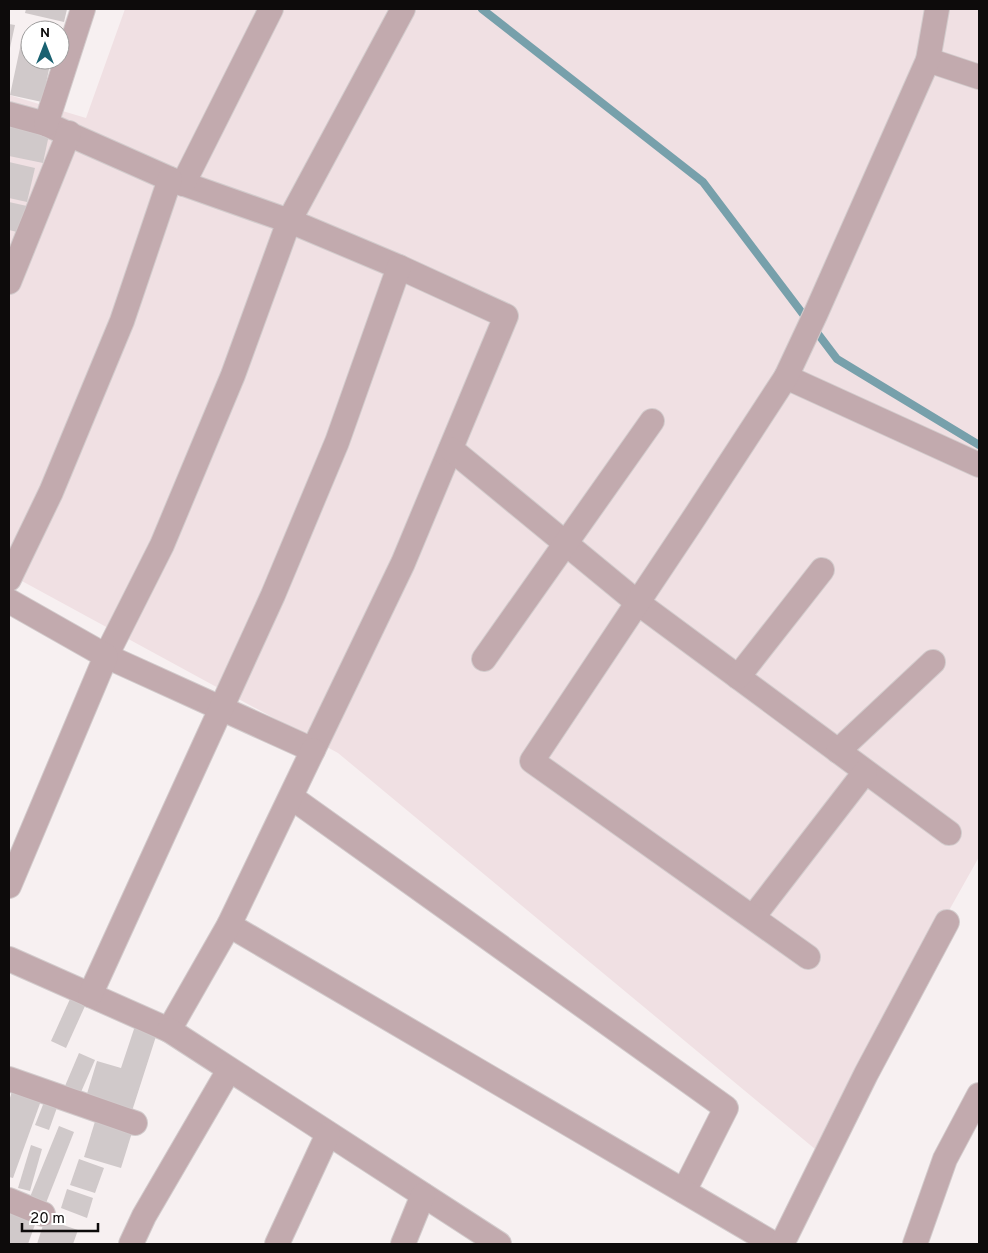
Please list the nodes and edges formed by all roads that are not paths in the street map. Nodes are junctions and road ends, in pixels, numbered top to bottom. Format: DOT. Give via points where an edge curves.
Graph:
graph roads {
  1 [pos="83,9"];
  2 [pos="271,9"];
  3 [pos="403,9"];
  4 [pos="938,9"];
  5 [pos="928,60"];
  6 [pos="979,77"];
  7 [pos="9,114"];
  8 [pos="46,124"];
  9 [pos="69,133"];
  10 [pos="177,182"];
  11 [pos="289,221"];
  12 [pos="399,267"];
  13 [pos="9,282"];
  14 [pos="786,377"];
  15 [pos="652,421"];
  16 [pos="451,449"];
  17 [pos="979,465"];
  18 [pos="565,544"];
  19 [pos="822,570"];
  20 [pos="9,579"];
  21 [pos="9,601"];
  22 [pos="638,603"];
  23 [pos="106,656"];
  24 [pos="484,658"];
  25 [pos="933,662"];
  26 [pos="738,677"];
  27 [pos="221,708"];
  28 [pos="313,750"];
  29 [pos="838,751"];
  30 [pos="865,772"];
  31 [pos="291,797"];
  32 [pos="949,833"];
  33 [pos="9,886"];
  34 [pos="753,917"];
  35 [pos="947,922"];
  36 [pos="229,925"];
  37 [pos="808,957"];
  38 [pos="9,959"];
  39 [pos="90,995"];
  40 [pos="168,1030"];
  41 [pos="229,1070"];
  42 [pos="9,1079"];
  43 [pos="979,1096"];
  44 [pos="134,1123"];
  45 [pos="328,1134"];
  46 [pos="684,1191"];
  47 [pos="422,1195"];
  48 [pos="9,1200"];
  49 [pos="43,1214"];
  50 [pos="131,1244"];
  51 [pos="277,1244"];
  52 [pos="403,1244"];
  53 [pos="499,1244"];
  54 [pos="774,1244"];
  55 [pos="782,1244"];
  56 [pos="915,1244"];
  1 -- 8 [label="street"];
  2 -- 10 [label="street"];
  3 -- 11 [label="street"];
  4 -- 5 [label="street"];
  5 -- 6 [label="street"];
  5 -- 14 [label="street"];
  7 -- 8 [label="street"];
  8 -- 9 [label="street"];
  9 -- 10 [label="street"];
  9 -- 13 [label="street"];
  10 -- 11 [label="street"];
  10 -- 20 [label="street" via="51,492"];
  11 -- 12 [label="street"];
  11 -- 23 [label="street" via="226,393 162,545"];
  12 -- 16 [label="street" via="506,316"];
  12 -- 27 [label="street" via="337,442"];
  14 -- 17 [label="street"];
  14 -- 22 [label="street"];
  15 -- 18 [label="street"];
  16 -- 18 [label="street"];
  16 -- 28 [label="street" via="403,563"];
  18 -- 22 [label="street"];
  18 -- 24 [label="street"];
  19 -- 26 [label="street"];
  21 -- 23 [label="street"];
  22 -- 26 [label="street"];
  22 -- 34 [label="street" via="532,761"];
  23 -- 27 [label="street"];
  23 -- 33 [label="street"];
  25 -- 29 [label="street"];
  26 -- 29 [label="street"];
  27 -- 28 [label="street"];
  27 -- 39 [label="street"];
  28 -- 31 [label="street"];
  29 -- 30 [label="street"];
  30 -- 32 [label="street"];
  30 -- 34 [label="street"];
  31 -- 36 [label="street"];
  31 -- 46 [label="street" via="726,1108"];
  34 -- 37 [label="street"];
  35 -- 55 [label="street" via="866,1074"];
  36 -- 40 [label="street"];
  36 -- 46 [label="street"];
  38 -- 39 [label="street"];
  39 -- 40 [label="street"];
  40 -- 41 [label="street"];
  41 -- 45 [label="street"];
  41 -- 50 [label="street"];
  42 -- 44 [label="street"];
  43 -- 56 [label="street" via="945,1159"];
  45 -- 47 [label="street"];
  45 -- 51 [label="street"];
  46 -- 54 [label="street"];
  47 -- 52 [label="street"];
  47 -- 53 [label="street"];
  48 -- 49 [label="street"];
}
